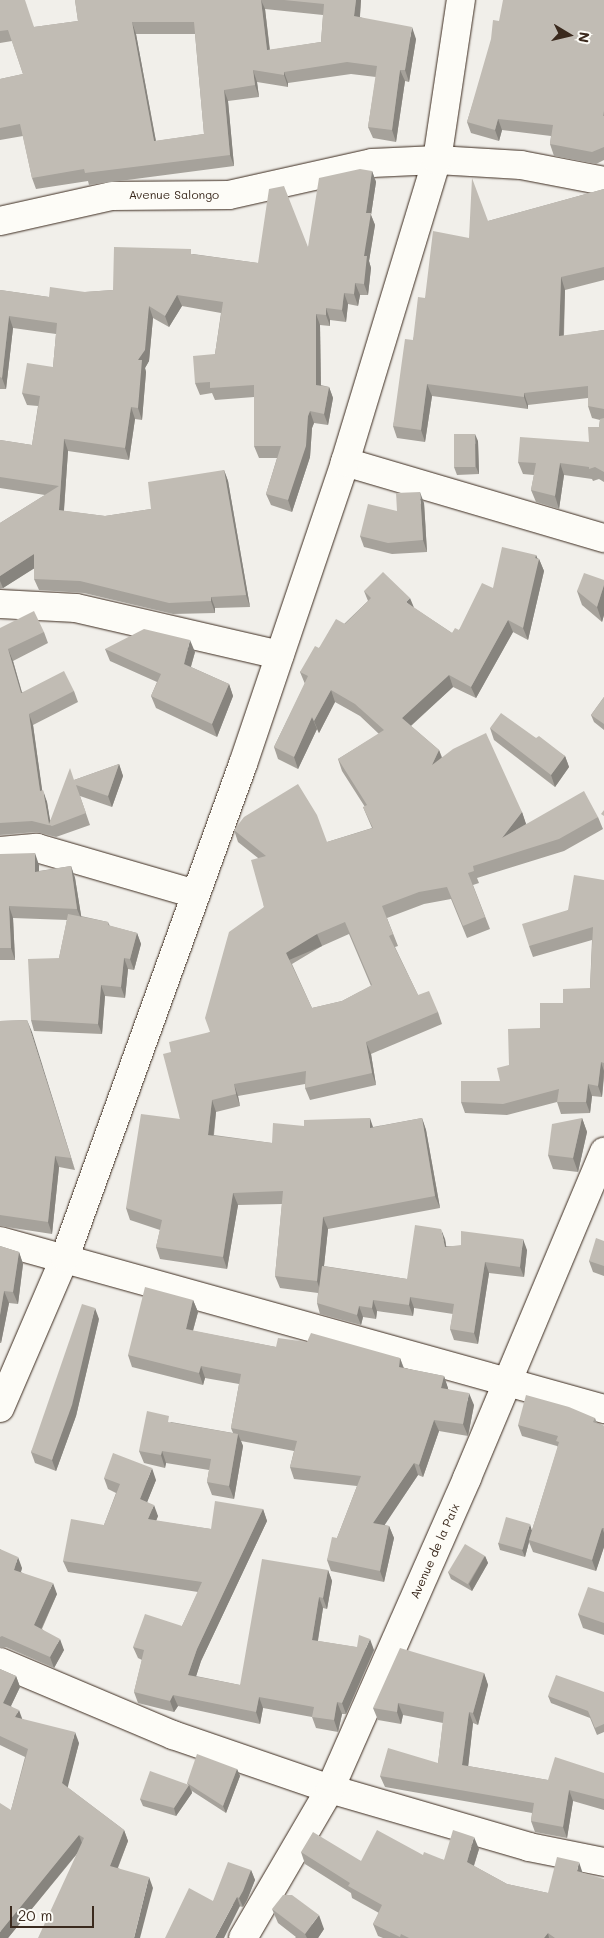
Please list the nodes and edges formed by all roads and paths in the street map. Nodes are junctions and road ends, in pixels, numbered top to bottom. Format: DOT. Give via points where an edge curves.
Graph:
graph roads {
  1 [pos="461,0"];
  2 [pos="437,160"];
  3 [pos="604,181"];
  4 [pos="0,221"];
  5 [pos="345,462"];
  6 [pos="604,538"];
  7 [pos="0,604"];
  8 [pos="280,655"];
  9 [pos="0,851"];
  10 [pos="195,894"];
  11 [pos="604,1152"];
  12 [pos="0,1241"];
  13 [pos="65,1257"];
  14 [pos="506,1380"];
  15 [pos="0,1408"];
  16 [pos="604,1409"];
  17 [pos="0,1662"];
  18 [pos="330,1789"];
  19 [pos="604,1862"];
  20 [pos="243,1938"];
  1 -- 2 [label="street"];
  2 -- 3 [label="street, Avenue Salongo" via="521,165"];
  2 -- 4 [label="street, Avenue Salongo" via="372,163 216,197 112,196"];
  2 -- 5 [label="street"];
  5 -- 6 [label="street"];
  5 -- 8 [label="street"];
  7 -- 8 [label="street" via="76,608"];
  8 -- 10 [label="street"];
  9 -- 10 [label="street" via="37,848"];
  10 -- 13 [label="street"];
  11 -- 14 [label="street, Avenue de la Paix"];
  12 -- 13 [label="street"];
  13 -- 14 [label="street"];
  13 -- 15 [label="street"];
  14 -- 16 [label="street"];
  14 -- 18 [label="street, Avenue de la Paix"];
  17 -- 18 [label="street" via="173,1736"];
  18 -- 19 [label="street" via="530,1847"];
  18 -- 20 [label="street, Avenue de la Paix"];
}
